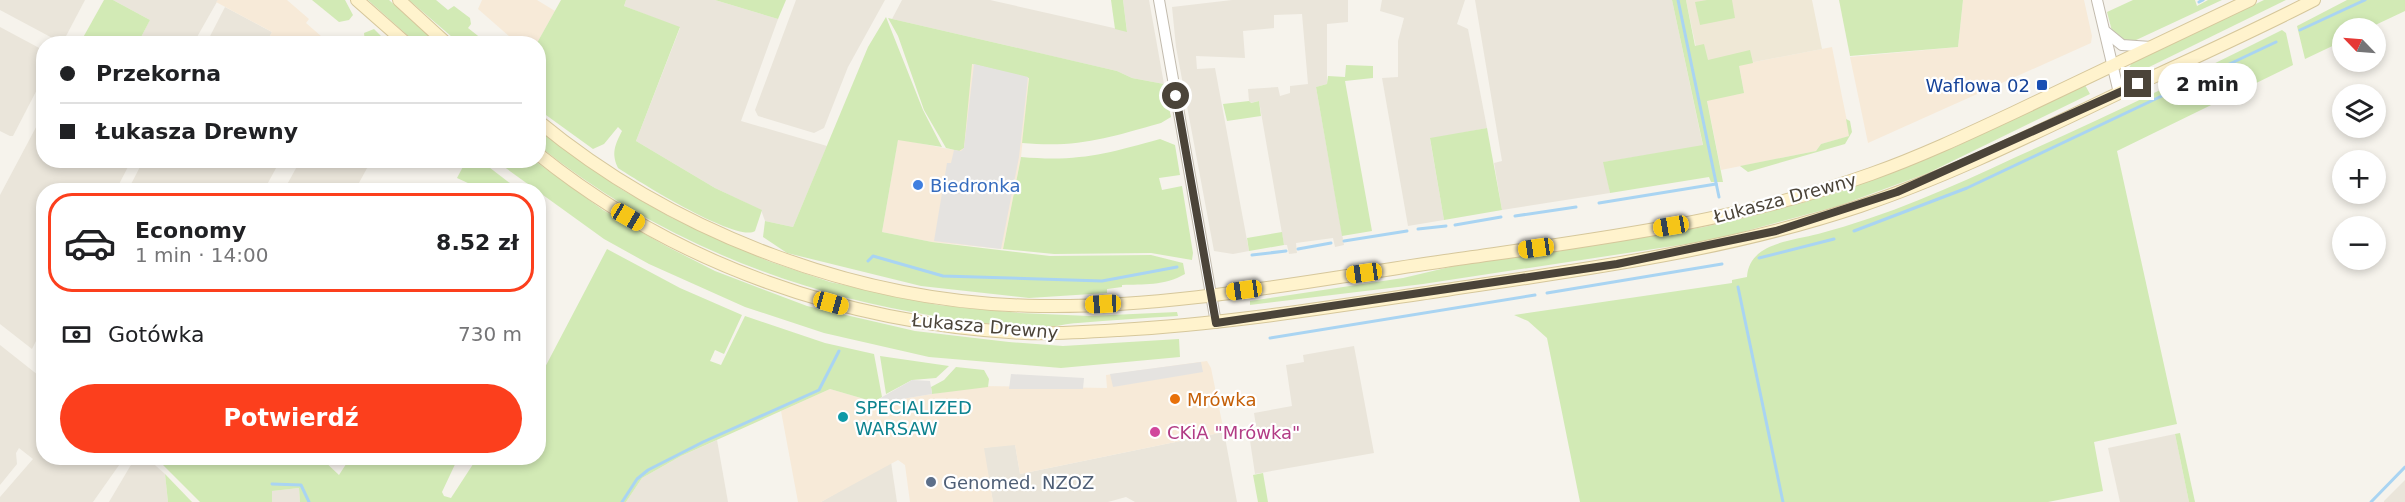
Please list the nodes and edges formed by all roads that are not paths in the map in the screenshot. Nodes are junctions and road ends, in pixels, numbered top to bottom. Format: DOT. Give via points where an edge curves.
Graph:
graph roads {
  1 [pos="357,0"];
  2 [pos="399,0"];
  3 [pos="1159,0"];
  4 [pos="2097,0"];
  5 [pos="2250,0"];
  6 [pos="2314,0"];
  7 [pos="2103,27"];
  8 [pos="398,36"];
  9 [pos="438,36"];
  10 [pos="2151,47"];
  11 [pos="2113,66"];
  12 [pos="2119,93"];
  13 [pos="546,127"];
  14 [pos="546,160"];
  15 [pos="1212,295"];
  16 [pos="1216,323"];
  1 -- 8 [label="main road"];
  2 -- 9 [label="main road"];
  3 -- 15 [label="street"];
  4 -- 7 [label="street"];
  5 -- 10 [label="main road, Łukasza Drewny"];
  6 -- 12 [label="main road, Łukasza Drewny"];
  7 -- 10 [label="street" via="2122,45"];
  7 -- 11 [label="street"];
  10 -- 11 [label="main road, Łukasza Drewny"];
  11 -- 12 [label="street"];
  11 -- 15 [label="main road, Łukasza Drewny" via="1884,169 1754,209 1605,238"];
  12 -- 16 [label="main road, Łukasza Drewny" via="1897,192 1776,231 1617,264"];
  13 -- 15 [label="main road, Łukasza Drewny" via="649,197 704,225 788,261 899,292 1039,306"];
  14 -- 16 [label="main road, Łukasza Drewny" via="597,197 702,257 796,294 848,308 930,324 1023,333"];
  15 -- 16 [label="street"];
}
